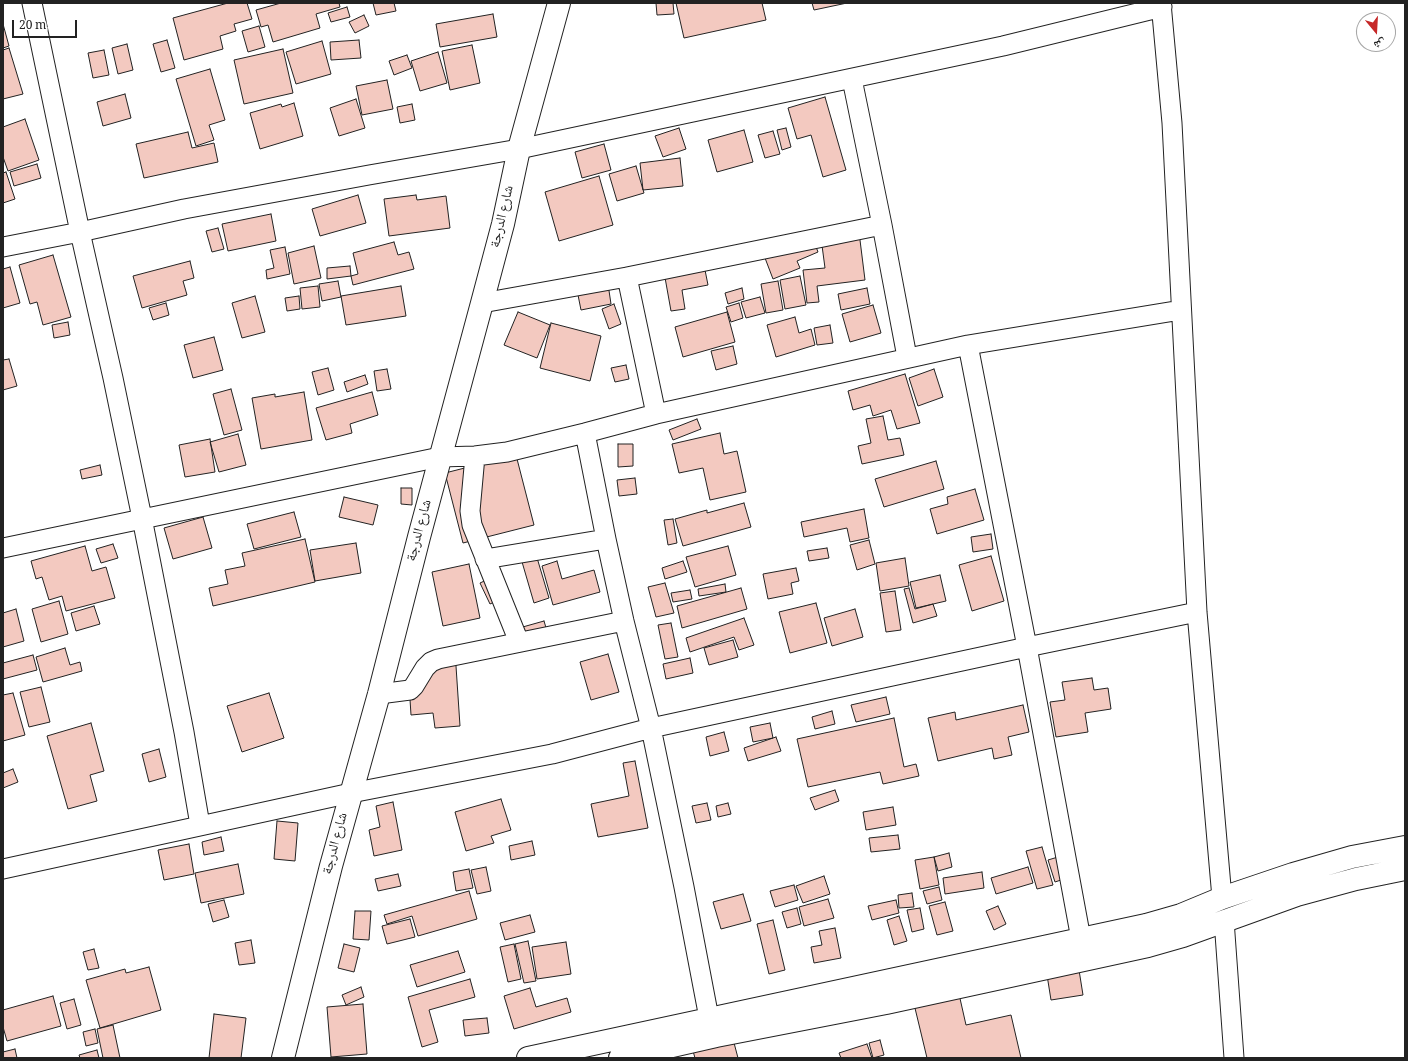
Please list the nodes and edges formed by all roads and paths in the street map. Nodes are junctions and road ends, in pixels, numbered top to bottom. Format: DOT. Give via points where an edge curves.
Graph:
graph roads {
  1 [pos="32,3"];
  2 [pos="559,3"];
  3 [pos="1161,5"];
  4 [pos="852,78"];
  5 [pos="520,149"];
  6 [pos="882,225"];
  7 [pos="80,232"];
  8 [pos="3,247"];
  9 [pos="627,278"];
  10 [pos="482,303"];
  11 [pos="1181,310"];
  12 [pos="968,345"];
  13 [pos="907,357"];
  14 [pos="656,414"];
  15 [pos="585,433"];
  16 [pos="475,456"];
  17 [pos="440,457"];
  18 [pos="142,518"];
  19 [pos="606,539"];
  20 [pos="3,548"];
  21 [pos="485,559"];
  22 [pos="1196,612"];
  23 [pos="624,621"];
  24 [pos="519,642"];
  25 [pos="1027,647"];
  26 [pos="379,694"];
  27 [pos="651,728"];
  28 [pos="351,793"];
  29 [pos="200,825"];
  30 [pos="1405,847"];
  31 [pos="3,869"];
  32 [pos="1405,869"];
  33 [pos="1222,898"];
  34 [pos="1224,920"];
  35 [pos="1081,939"];
  36 [pos="709,1018"];
  37 [pos="538,1057"];
  38 [pos="283,1058"];
  39 [pos="620,1058"];
  40 [pos="1234,1058"];
  1 -- 7 [label="street"];
  2 -- 5 [label="street, شارع الدرجة"];
  3 -- 4 [label="street" via="1003,46"];
  3 -- 11 [label="street" via="1172,123"];
  4 -- 5 [label="street"];
  4 -- 6 [label="street"];
  5 -- 7 [label="street" via="369,174 184,209"];
  5 -- 10 [label="street, شارع الدرجة"];
  6 -- 9 [label="street"];
  6 -- 13 [label="street"];
  7 -- 8 [label="street"];
  7 -- 18 [label="street"];
  9 -- 10 [label="street"];
  9 -- 14 [label="street"];
  10 -- 17 [label="street, شارع الدرجة"];
  11 -- 12 [label="street"];
  11 -- 22 [label="street"];
  12 -- 13 [label="street"];
  12 -- 25 [label="street"];
  13 -- 14 [label="street"];
  14 -- 15 [label="street"];
  15 -- 16 [label="street" via="507,452"];
  15 -- 19 [label="street"];
  16 -- 17 [label="street"];
  16 -- 21 [label="street" via="470,511"];
  17 -- 18 [label="street"];
  17 -- 26 [label="street, شارع الدرجة"];
  18 -- 20 [label="street"];
  18 -- 29 [label="street"];
  19 -- 21 [label="street"];
  19 -- 23 [label="street"];
  21 -- 24 [label="street"];
  22 -- 25 [label="street"];
  22 -- 33 [label="street"];
  23 -- 24 [label="street"];
  23 -- 27 [label="street"];
  24 -- 26 [label="street" via="438,659 425,668 410,690"];
  25 -- 27 [label="street"];
  25 -- 35 [label="street"];
  26 -- 28 [label="street, شارع الدرجة"];
  27 -- 28 [label="street" via="552,754"];
  27 -- 36 [label="street"];
  28 -- 29 [label="street"];
  28 -- 38 [label="street, شارع الدرجة"];
  29 -- 31 [label="street"];
  30 -- 33 [label="street" via="1292,874"];
  32 -- 34 [label="street" via="1297,895"];
  33 -- 35 [label="street" via="1174,917"];
  34 -- 39 [label="street" via="1183,936 1090,959"];
  34 -- 40 [label="street"];
  35 -- 36 [label="street"];
  36 -- 37 [label="street"];
}
